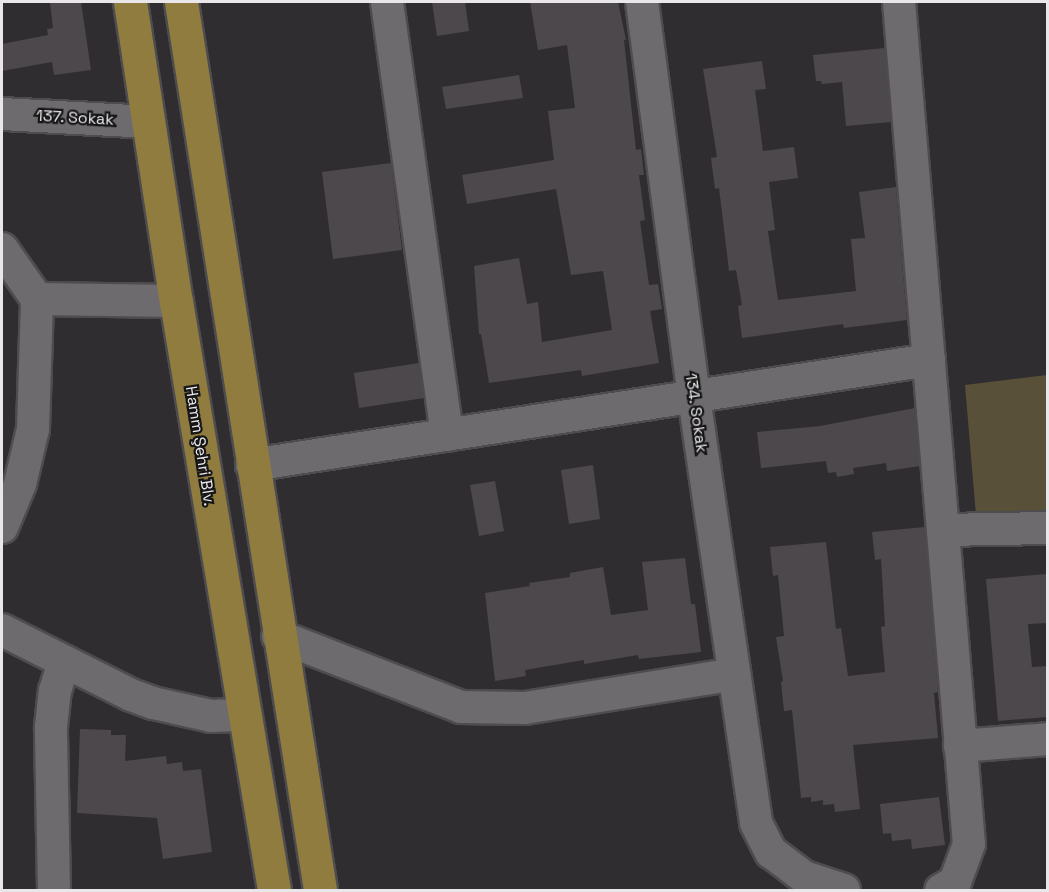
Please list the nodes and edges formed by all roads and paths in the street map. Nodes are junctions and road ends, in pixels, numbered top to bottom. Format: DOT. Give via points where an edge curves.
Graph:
graph roads {
  1 [pos="130,2"];
  2 [pos="181,2"];
  3 [pos="387,2"];
  4 [pos="642,2"];
  5 [pos="898,2"];
  6 [pos="2,114"];
  7 [pos="149,122"];
  8 [pos="2,249"];
  9 [pos="37,299"];
  10 [pos="176,301"];
  11 [pos="929,360"];
  12 [pos="694,397"];
  13 [pos="447,435"];
  14 [pos="252,465"];
  15 [pos="11,480"];
  16 [pos="2,527"];
  17 [pos="1047,528"];
  18 [pos="943,530"];
  19 [pos="2,630"];
  20 [pos="278,636"];
  21 [pos="64,661"];
  22 [pos="734,674"];
  23 [pos="245,715"];
  24 [pos="1047,740"];
  25 [pos="960,746"];
  26 [pos="54,891"];
  27 [pos="274,891"];
  28 [pos="320,891"];
  29 [pos="844,891"];
  30 [pos="941,891"];
  1 -- 7 [label="main road, Hamm Şehri Blv."];
  2 -- 14 [label="main road"];
  3 -- 13 [label="street"];
  4 -- 12 [label="street, 134. Sokak"];
  5 -- 11 [label="street"];
  6 -- 7 [label="street, 137. Sokak"];
  7 -- 10 [label="main road, Hamm Şehri Blv."];
  8 -- 9 [label="street"];
  9 -- 10 [label="street"];
  9 -- 15 [label="street" via="33,429"];
  10 -- 23 [label="main road, Hamm Şehri Blv."];
  11 -- 12 [label="street"];
  11 -- 18 [label="street"];
  12 -- 13 [label="street"];
  12 -- 22 [label="street, 134. Sokak"];
  13 -- 14 [label="street"];
  14 -- 20 [label="main road"];
  15 -- 16 [label="street"];
  17 -- 18 [label="street"];
  18 -- 25 [label="street"];
  19 -- 21 [label="street"];
  20 -- 22 [label="street" via="461,707 525,708"];
  20 -- 28 [label="main road"];
  21 -- 23 [label="street" via="153,703 211,716"];
  21 -- 26 [label="street" via="55,691 51,727"];
  22 -- 29 [label="street, 134. Sokak" via="756,824 771,852 804,877"];
  23 -- 27 [label="main road, Hamm Şehri Blv."];
  24 -- 25 [label="street"];
  25 -- 30 [label="street" via="969,844 955,882"];
}
